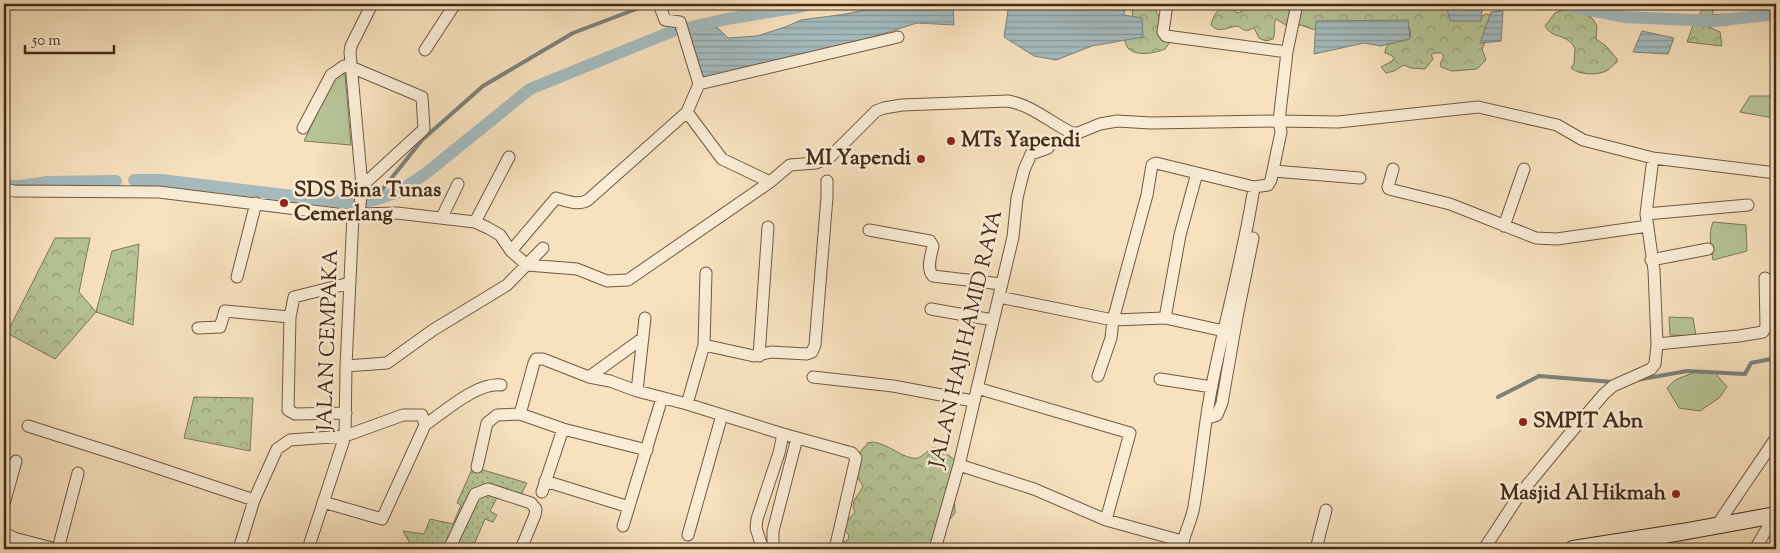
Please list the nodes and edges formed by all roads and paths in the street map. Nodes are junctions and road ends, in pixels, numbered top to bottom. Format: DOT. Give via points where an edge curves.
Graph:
graph roads {
  1 [pos="372,4"];
  2 [pos="455,4"];
  3 [pos="659,4"];
  4 [pos="1167,4"];
  5 [pos="1297,4"];
  6 [pos="898,37"];
  7 [pos="426,50"];
  8 [pos="1287,52"];
  9 [pos="351,67"];
  10 [pos="699,84"];
  11 [pos="687,112"];
  12 [pos="1279,120"];
  13 [pos="303,128"];
  14 [pos="1048,148"];
  15 [pos="509,156"];
  16 [pos="1653,158"];
  17 [pos="1393,169"];
  18 [pos="1524,169"];
  19 [pos="1273,171"];
  20 [pos="1197,173"];
  21 [pos="1776,173"];
  22 [pos="1360,178"];
  23 [pos="827,181"];
  24 [pos="770,182"];
  25 [pos="458,184"];
  26 [pos="1258,187"];
  27 [pos="4,190"];
  28 [pos="361,190"];
  29 [pos="256,203"];
  30 [pos="1748,205"];
  31 [pos="357,212"];
  32 [pos="1646,214"];
  33 [pos="442,218"];
  34 [pos="475,222"];
  35 [pos="1504,226"];
  36 [pos="1648,226"];
  37 [pos="768,227"];
  38 [pos="869,230"];
  39 [pos="543,248"];
  40 [pos="1708,249"];
  41 [pos="511,250"];
  42 [pos="1651,260"];
  43 [pos="527,265"];
  44 [pos="706,273"];
  45 [pos="237,277"];
  46 [pos="1766,278"];
  47 [pos="350,283"];
  48 [pos="1001,284"];
  49 [pos="999,297"];
  50 [pos="931,309"];
  51 [pos="290,317"];
  52 [pos="645,318"];
  53 [pos="1165,318"];
  54 [pos="993,320"];
  55 [pos="1113,320"];
  56 [pos="198,328"];
  57 [pos="1224,331"];
  58 [pos="643,338"];
  59 [pos="1657,344"];
  60 [pos="704,345"];
  61 [pos="759,356"];
  62 [pos="346,366"];
  63 [pos="1098,376"];
  64 [pos="589,377"];
  65 [pos="813,377"];
  66 [pos="1160,379"];
  67 [pos="501,385"];
  68 [pos="1212,387"];
  69 [pos="977,388"];
  70 [pos="637,391"];
  71 [pos="662,398"];
  72 [pos="973,401"];
  73 [pos="687,404"];
  74 [pos="346,413"];
  75 [pos="520,414"];
  76 [pos="722,415"];
  77 [pos="1208,418"];
  78 [pos="425,425"];
  79 [pos="28,426"];
  80 [pos="563,429"];
  81 [pos="783,434"];
  82 [pos="345,436"];
  83 [pos="797,438"];
  84 [pos="1776,438"];
  85 [pos="647,450"];
  86 [pos="16,462"];
  87 [pos="959,465"];
  88 [pos="477,467"];
  89 [pos="78,473"];
  90 [pos="254,500"];
  91 [pos="323,502"];
  92 [pos="4,504"];
  93 [pos="629,507"];
  94 [pos="1326,510"];
  95 [pos="1776,515"];
  96 [pos="1106,520"];
  97 [pos="1717,525"];
  98 [pos="623,526"];
  99 [pos="688,535"];
  100 [pos="10,540"];
  101 [pos="1182,545"];
  102 [pos="1620,545"];
  103 [pos="769,547"];
  104 [pos="57,549"];
  105 [pos="239,549"];
  106 [pos="308,549"];
  107 [pos="449,549"];
  108 [pos="521,549"];
  109 [pos="835,549"];
  110 [pos="935,549"];
  111 [pos="1316,549"];
  112 [pos="1484,549"];
  113 [pos="1572,549"];
  114 [pos="1755,549"];
  1 -- 9 [label="street, JALAN CEMPAKA" via="351,46"];
  2 -- 7 [label="street"];
  3 -- 10 [label="street" via="665,20 680,22"];
  4 -- 8 [label="street" via="1163,32 1166,36"];
  5 -- 8 [label="street"];
  6 -- 10 [label="street"];
  8 -- 12 [label="street"];
  9 -- 13 [label="street" via="344,66 331,75"];
  9 -- 28 [label="street, JALAN CEMPAKA"];
  9 -- 28 [label="street" via="422,97 424,129"];
  10 -- 11 [label="street"];
  11 -- 24 [label="street" via="722,160"];
  11 -- 41 [label="street" via="582,204 556,198"];
  12 -- 16 [label="street" via="1338,122 1478,107 1557,124 1583,140"];
  12 -- 19 [label="street" via="1281,132"];
  12 -- 24 [label="street" via="1116,121 1072,133 1017,102 902,105 876,111 830,157 816,163 790,165"];
  14 -- 48 [label="street, JALAN HAJI HAMID RAYA" via="1028,158"];
  15 -- 34 [label="street"];
  16 -- 21 [label="street"];
  16 -- 32 [label="street"];
  17 -- 35 [label="street" via="1389,189 1450,204"];
  18 -- 35 [label="street"];
  19 -- 22 [label="street"];
  19 -- 26 [label="street" via="1268,186"];
  20 -- 26 [label="street"];
  20 -- 53 [label="street" via="1180,235"];
  20 -- 55 [label="street" via="1156,163 1152,165"];
  23 -- 61 [label="street" via="814,348 807,354 771,352"];
  24 -- 43 [label="street" via="628,280 607,281 577,269"];
  25 -- 33 [label="street"];
  26 -- 57 [label="street"];
  26 -- 77 [label="street" via="1250,254 1222,403 1217,415"];
  27 -- 29 [label="street" via="159,192"];
  28 -- 31 [label="street, JALAN CEMPAKA"];
  29 -- 31 [label="street"];
  29 -- 45 [label="street"];
  30 -- 32 [label="street"];
  31 -- 33 [label="street"];
  31 -- 47 [label="street, JALAN CEMPAKA"];
  32 -- 36 [label="street"];
  33 -- 34 [label="street"];
  34 -- 41 [label="street" via="500,235"];
  35 -- 36 [label="street" via="1536,238 1557,239"];
  36 -- 42 [label="street"];
  37 -- 61 [label="street"];
  38 -- 48 [label="street" via="931,242 929,268 933,276"];
  39 -- 43 [label="street"];
  40 -- 42 [label="street"];
  41 -- 43 [label="street"];
  42 -- 59 [label="street"];
  43 -- 62 [label="street" via="507,285 433,330 387,363"];
  44 -- 60 [label="street"];
  46 -- 59 [label="street" via="1766,327 1763,332"];
  47 -- 51 [label="street" via="294,297"];
  47 -- 62 [label="street, JALAN CEMPAKA"];
  48 -- 49 [label="street, JALAN HAJI HAMID RAYA"];
  49 -- 54 [label="street, JALAN HAJI HAMID RAYA"];
  49 -- 55 [label="street"];
  50 -- 54 [label="street"];
  51 -- 56 [label="street" via="225,311 220,327"];
  51 -- 74 [label="street" via="288,410 294,414"];
  52 -- 58 [label="street"];
  53 -- 55 [label="street"];
  53 -- 57 [label="street"];
  54 -- 69 [label="street, JALAN HAJI HAMID RAYA"];
  55 -- 63 [label="street" via="1111,338"];
  57 -- 68 [label="street"];
  58 -- 64 [label="street"];
  58 -- 70 [label="street"];
  59 -- 112 [label="street" via="1654,366 1604,394 1520,494"];
  60 -- 61 [label="street"];
  60 -- 73 [label="street"];
  62 -- 74 [label="street, JALAN CEMPAKA"];
  64 -- 70 [label="street"];
  64 -- 75 [label="street" via="536,359"];
  65 -- 72 [label="street" via="893,386"];
  66 -- 68 [label="street"];
  67 -- 78 [label="street" via="480,387"];
  68 -- 77 [label="street"];
  69 -- 72 [label="street, JALAN HAJI HAMID RAYA"];
  69 -- 96 [label="street" via="1130,433"];
  70 -- 71 [label="street"];
  71 -- 73 [label="street"];
  71 -- 85 [label="street"];
  72 -- 87 [label="street, JALAN HAJI HAMID RAYA"];
  73 -- 76 [label="street"];
  74 -- 82 [label="street, JALAN CEMPAKA"];
  75 -- 80 [label="street"];
  75 -- 88 [label="street" via="500,414 488,421"];
  76 -- 81 [label="street"];
  76 -- 99 [label="street"];
  77 -- 101 [label="street" via="1194,508"];
  78 -- 82 [label="street" via="422,415 403,415"];
  78 -- 91 [label="street" via="382,519"];
  79 -- 90 [label="street"];
  80 -- 85 [label="street"];
  80 -- 93 [label="street" via="544,486"];
  81 -- 83 [label="street"];
  81 -- 103 [label="street" via="757,519 756,528"];
  82 -- 90 [label="street" via="290,440 277,449"];
  82 -- 91 [label="street, JALAN CEMPAKA"];
  83 -- 103 [label="street"];
  83 -- 109 [label="street" via="855,455"];
  84 -- 97 [label="street"];
  85 -- 93 [label="street"];
  86 -- 92 [label="street"];
  87 -- 96 [label="street" via="1034,489"];
  87 -- 110 [label="street, JALAN HAJI HAMID RAYA"];
  89 -- 104 [label="street"];
  90 -- 105 [label="street"];
  91 -- 106 [label="street, JALAN CEMPAKA"];
  93 -- 98 [label="street"];
  94 -- 111 [label="street"];
  95 -- 97 [label="street"];
  95 -- 114 [label="street"];
  96 -- 101 [label="street"];
  97 -- 102 [label="street"];
  100 -- 104 [label="street"];
  102 -- 113 [label="street"];
  107 -- 108 [label="street" via="475,494 488,489 536,508"];
}
